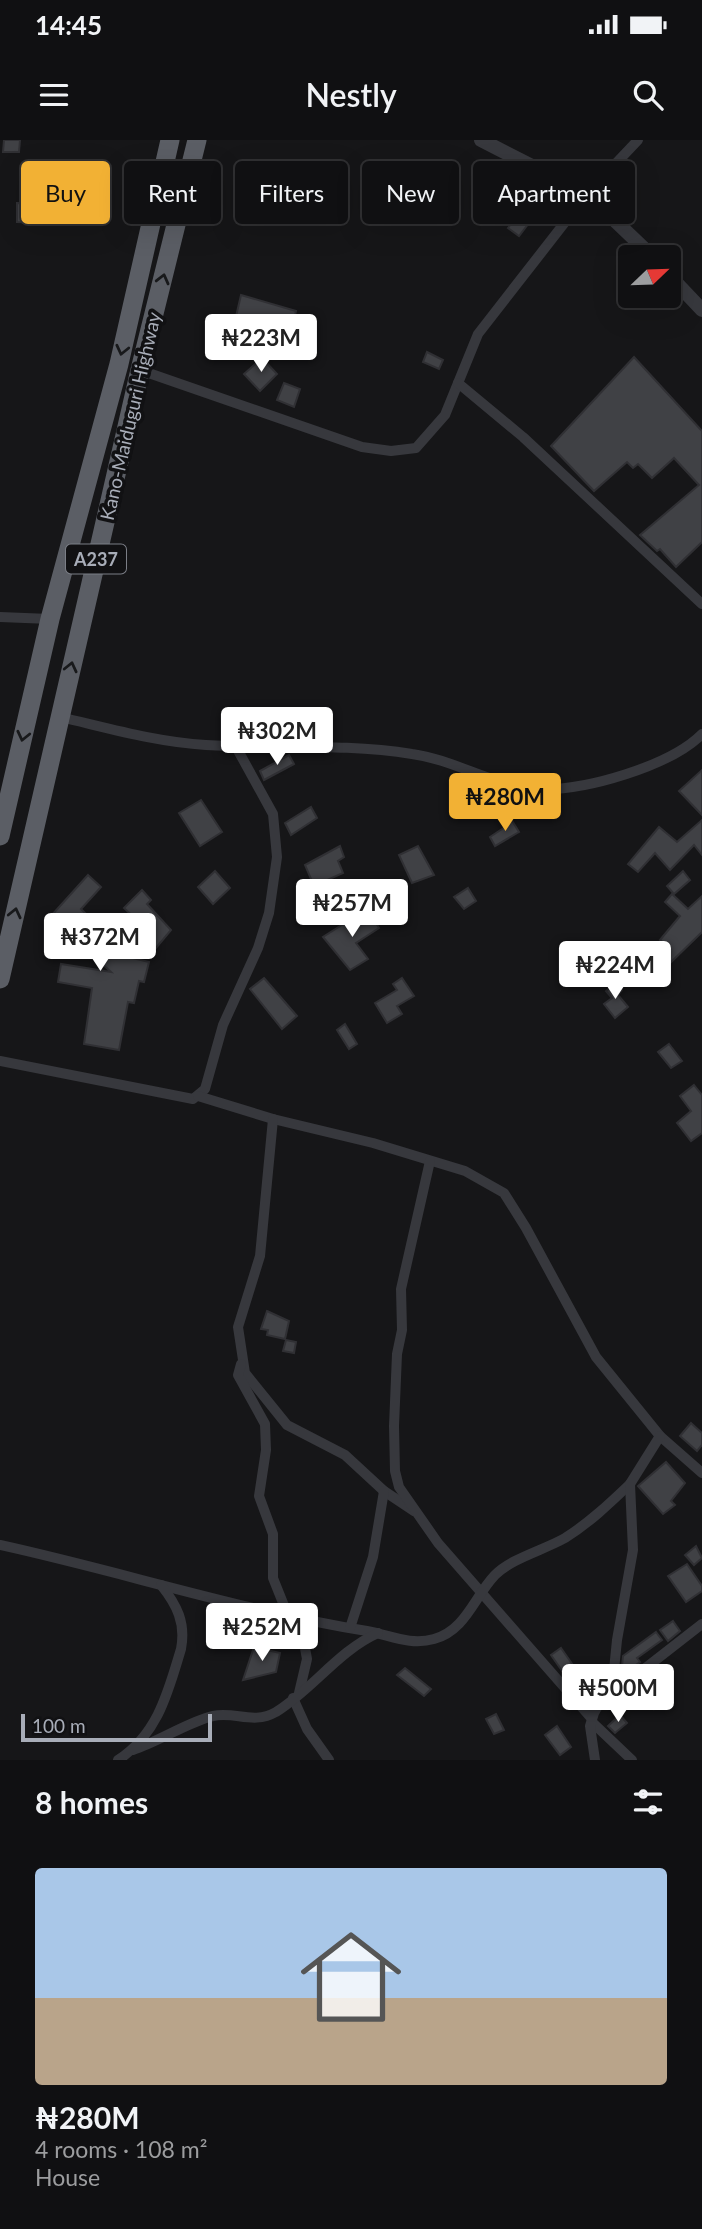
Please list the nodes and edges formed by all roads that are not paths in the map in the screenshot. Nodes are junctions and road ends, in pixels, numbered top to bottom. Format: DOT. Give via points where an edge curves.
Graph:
graph roads {
  1 [pos="170,140"];
  2 [pos="197,140"];
  3 [pos="481,140"];
  4 [pos="638,140"];
  5 [pos="522,161"];
  6 [pos="618,161"];
  7 [pos="564,224"];
  8 [pos="618,224"];
  9 [pos="640,245"];
  10 [pos="681,288"];
  11 [pos="702,310"];
  12 [pos="140,370"];
  13 [pos="458,383"];
  14 [pos="702,584"];
  15 [pos="692,591"];
  16 [pos="702,604"];
  17 [pos="0,617"];
  18 [pos="50,619"];
  19 [pos="60,717"];
  20 [pos="702,734"];
  21 [pos="234,745"];
  22 [pos="0,836"];
  23 [pos="0,979"];
  24 [pos="0,1061"];
  25 [pos="198,1096"];
  26 [pos="273,1119"];
  27 [pos="430,1161"];
  28 [pos="242,1362"];
  29 [pos="660,1436"];
  30 [pos="702,1473"];
  31 [pos="630,1484"];
  32 [pos="384,1490"];
  33 [pos="418,1513"];
  34 [pos="0,1545"];
  35 [pos="161,1585"];
  36 [pos="483,1593"];
  37 [pos="294,1619"];
  38 [pos="702,1624"];
  39 [pos="350,1628"];
  40 [pos="378,1633"];
  41 [pos="296,1696"];
  42 [pos="602,1702"];
  43 [pos="592,1720"];
  44 [pos="133,1750"];
  45 [pos="118,1760"];
  46 [pos="329,1760"];
  47 [pos="594,1760"];
  48 [pos="632,1760"];
  1 -- 18 [label="highway, Kano-Maiduguri Highway / A237, one-way" via="119,364"];
  12 -- 2 [label="highway, Kano-Maiduguri Highway / A237, one-way"];
  3 -- 5 [label="street"];
  4 -- 6 [label="street"];
  7 -- 13 [label="street" via="478,334"];
  8 -- 9 [label="street"];
  10 -- 11 [label="street"];
  12 -- 13 [label="street" via="362,447 391,452 416,448 445,415"];
  19 -- 12 [label="highway, Kano-Maiduguri Highway / A237, one-way"];
  13 -- 15 [label="street"];
  14 -- 15 [label="street"];
  15 -- 16 [label="street"];
  17 -- 18 [label="street"];
  18 -- 22 [label="highway, Kano-Maiduguri Highway / A237, one-way"];
  19 -- 21 [label="street" via="147,736"];
  23 -- 19 [label="highway, Kano-Maiduguri Highway / A237, one-way"];
  20 -- 21 [label="street" via="646,767 571,788 539,789 491,780 415,754 325,746"];
  21 -- 25 [label="street" via="273,814 277,857 269,913 258,948 223,1025 205,1089"];
  24 -- 25 [label="street"];
  25 -- 26 [label="street"];
  26 -- 27 [label="street"];
  26 -- 28 [label="street" via="260,1256 238,1327"];
  27 -- 29 [label="street" via="465,1171 504,1194 596,1357"];
  27 -- 33 [label="street" via="401,1289 394,1426 399,1487"];
  28 -- 32 [label="street" via="253,1386 287,1425 345,1455"];
  28 -- 37 [label="street" via="238,1375 267,1434 258,1496 273,1534 273,1578"];
  29 -- 30 [label="street"];
  29 -- 31 [label="street"];
  31 -- 36 [label="street" via="566,1537 495,1574"];
  31 -- 42 [label="street" via="633,1550 613,1680"];
  32 -- 33 [label="street"];
  32 -- 39 [label="street" via="373,1557"];
  33 -- 36 [label="street"];
  34 -- 35 [label="street"];
  35 -- 37 [label="street"];
  35 -- 44 [label="street" via="175,1603 184,1635 159,1715"];
  36 -- 40 [label="street" via="459,1624 434,1639 408,1642"];
  36 -- 43 [label="street"];
  37 -- 39 [label="street"];
  37 -- 41 [label="street" via="307,1659"];
  38 -- 42 [label="street"];
  39 -- 40 [label="street"];
  40 -- 41 [label="street" via="360,1641"];
  41 -- 44 [label="street" via="274,1713 253,1720 211,1716"];
  41 -- 46 [label="street" via="307,1729"];
  42 -- 43 [label="street"];
  43 -- 47 [label="street"];
  43 -- 48 [label="street"];
  44 -- 45 [label="street"];
}
